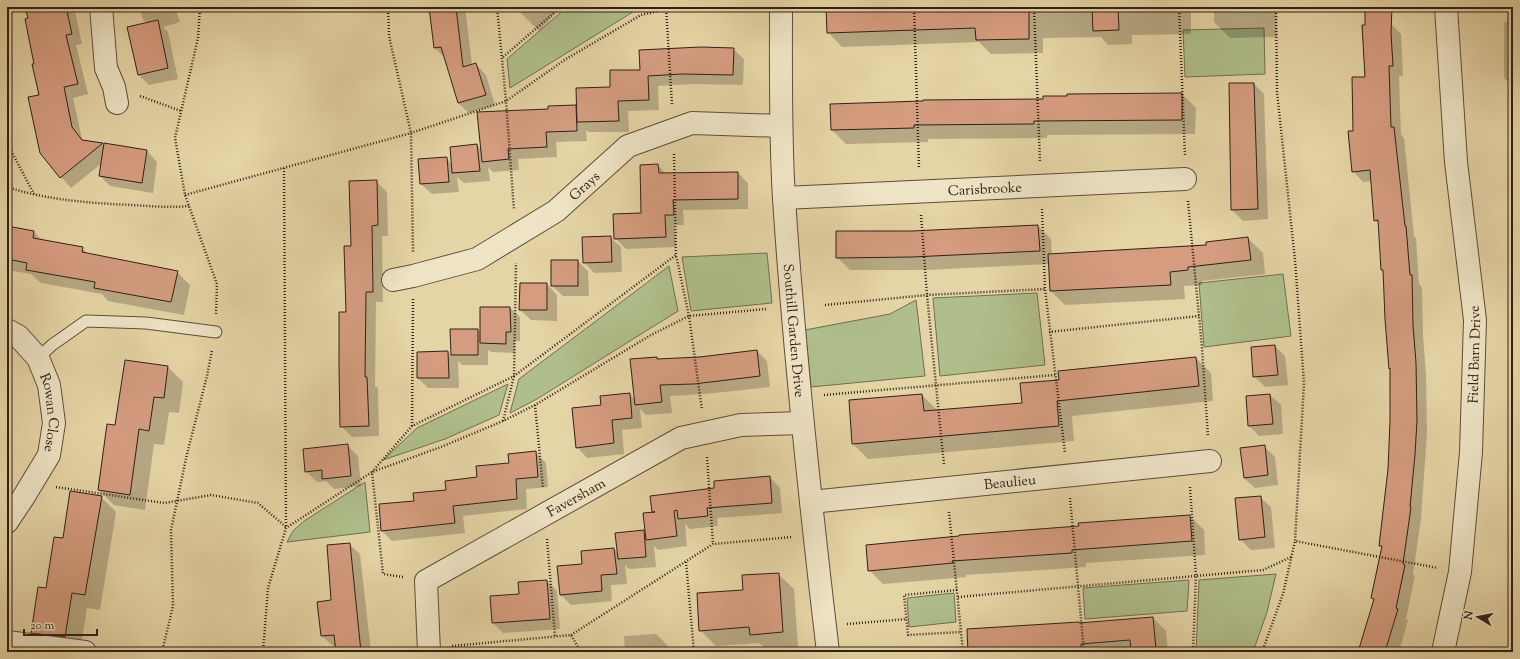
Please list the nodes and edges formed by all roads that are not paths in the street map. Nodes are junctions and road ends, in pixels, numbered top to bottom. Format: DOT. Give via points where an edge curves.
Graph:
graph roads {
  1 [pos="101,7"];
  2 [pos="781,7"];
  3 [pos="1446,7"];
  4 [pos="116,95"];
  5 [pos="781,126"];
  6 [pos="1185,179"];
  7 [pos="784,198"];
  8 [pos="403,278"];
  9 [pos="7,330"];
  10 [pos="216,332"];
  11 [pos="38,358"];
  12 [pos="802,423"];
  13 [pos="1210,461"];
  14 [pos="811,502"];
  15 [pos="7,522"];
  16 [pos="7,642"];
  17 [pos="429,650"];
  18 [pos="85,652"];
  19 [pos="828,652"];
  20 [pos="1443,652"];
  1 -- 4 [label="street" via="106,68"];
  2 -- 5 [label="street, Southill Garden Drive"];
  3 -- 20 [label="street, Field Barn Drive" via="1456,162 1476,320 1471,452 1460,572"];
  5 -- 7 [label="street, Southill Garden Drive"];
  5 -- 8 [label="street, Grays" via="692,123 628,146 556,212 477,259"];
  6 -- 7 [label="street, Carisbrooke"];
  7 -- 12 [label="street, Southill Garden Drive"];
  9 -- 11 [label="street, Rowan Close" via="18,336"];
  10 -- 11 [label="lane" via="146,323 86,321"];
  11 -- 15 [label="street, Rowan Close" via="49,385 54,423 49,454"];
  12 -- 14 [label="street, Southill Garden Drive"];
  12 -- 17 [label="street, Faversham" via="741,425 680,438 426,581"];
  13 -- 14 [label="street, Beaulieu"];
  14 -- 19 [label="street, Southill Garden Drive"];
  16 -- 18 [label="street"];
}
